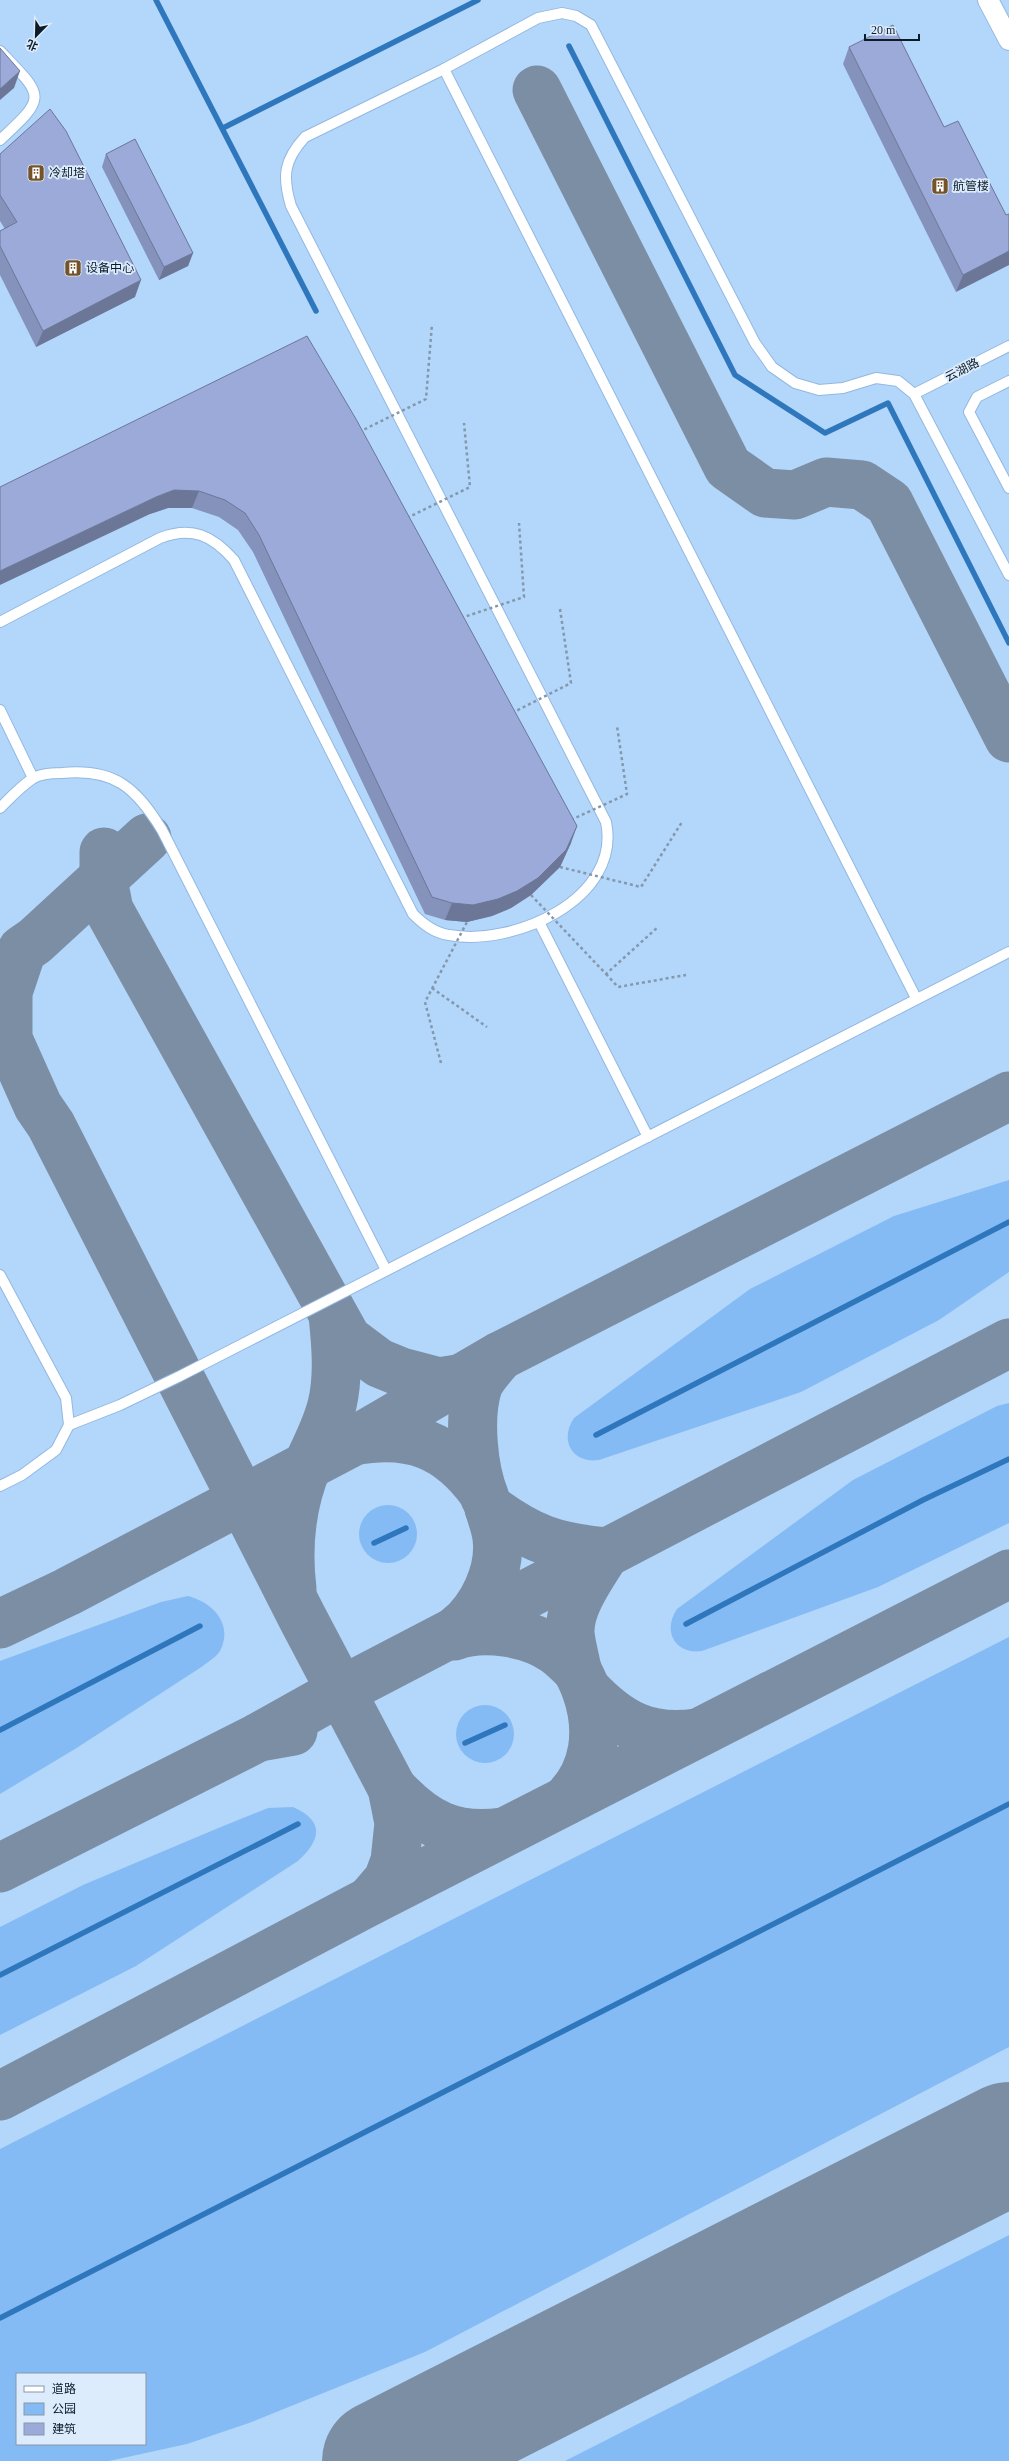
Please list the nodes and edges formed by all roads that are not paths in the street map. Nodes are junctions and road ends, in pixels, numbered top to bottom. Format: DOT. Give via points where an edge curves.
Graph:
graph roads {
  1 [pos="988,0"];
  2 [pos="1009,40"];
  3 [pos="0,51"];
  4 [pos="444,69"];
  5 [pos="0,140"];
  6 [pos="1009,346"];
  7 [pos="1009,381"];
  8 [pos="914,394"];
  9 [pos="1009,488"];
  10 [pos="1009,575"];
  11 [pos="0,622"];
  12 [pos="0,710"];
  13 [pos="33,778"];
  14 [pos="0,808"];
  15 [pos="539,922"];
  16 [pos="1009,952"];
  17 [pos="916,998"];
  18 [pos="648,1137"];
  19 [pos="386,1270"];
  20 [pos="0,1275"];
  21 [pos="69,1425"];
  22 [pos="0,1486"];
  1 -- 2 [label="street"];
  3 -- 5 [label="lane" via="29,81 35,92 30,113"];
  4 -- 8 [label="lane" via="538,18 562,13 576,16 591,25 755,343 772,367 795,383 819,390 843,388 876,378 898,381"];
  4 -- 15 [label="lane" via="305,137 292,151 287,167 286,188 291,206 606,822 610,838 608,853 602,866 589,885 571,903"];
  4 -- 17 [label="lane"];
  6 -- 8 [label="lane, 云湖路"];
  7 -- 9 [label="lane" via="977,397 969,412"];
  8 -- 10 [label="lane"];
  11 -- 15 [label="lane" via="176,532 199,535 219,543 234,560 413,914 426,926 448,935 477,938 504,934"];
  12 -- 13 [label="lane"];
  13 -- 14 [label="lane"];
  13 -- 19 [label="lane" via="65,772 94,773 114,779 145,802 162,830"];
  15 -- 18 [label="lane"];
  16 -- 17 [label="lane"];
  17 -- 18 [label="lane"];
  18 -- 19 [label="lane"];
  19 -- 21 [label="lane" via="120,1405"];
  20 -- 21 [label="lane" via="66,1398"];
  21 -- 22 [label="lane" via="56,1450"];
}
